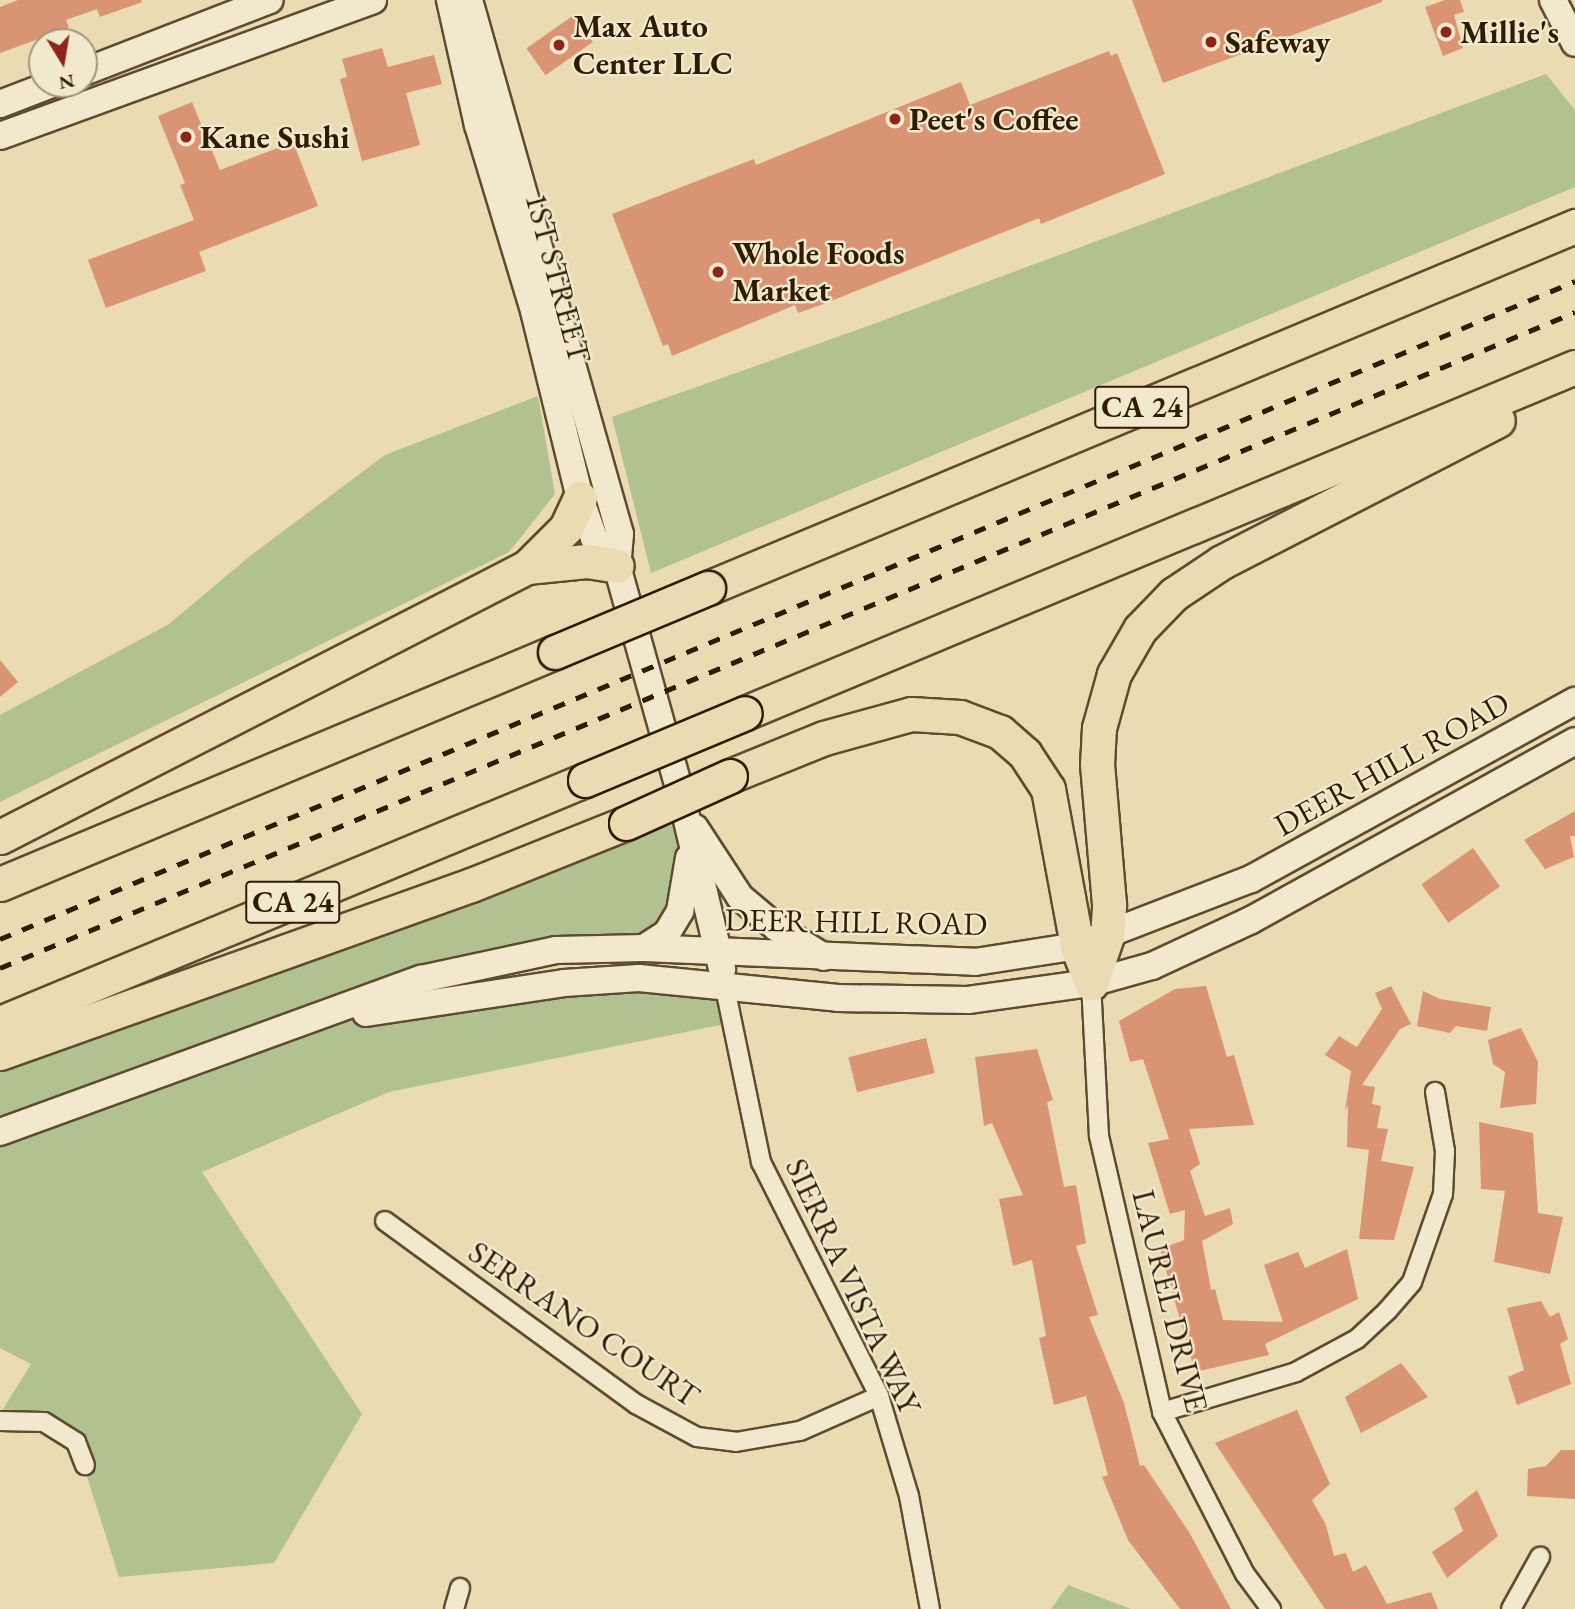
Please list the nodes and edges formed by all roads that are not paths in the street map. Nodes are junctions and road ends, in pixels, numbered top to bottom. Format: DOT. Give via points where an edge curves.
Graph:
graph roads {
  1 [pos="270,0"];
  2 [pos="373,0"];
  3 [pos="450,0"];
  4 [pos="469,0"];
  5 [pos="1553,0"];
  6 [pos="1575,43"];
  7 [pos="98,67"];
  8 [pos="28,93"];
  9 [pos="0,104"];
  10 [pos="0,136"];
  11 [pos="492,161"];
  12 [pos="527,205"];
  13 [pos="1575,226"];
  14 [pos="1575,366"];
  15 [pos="1575,380"];
  16 [pos="580,498"];
  17 [pos="617,566"];
  18 [pos="527,567"];
  19 [pos="1575,701"];
  20 [pos="1575,741"];
  21 [pos="687,822"];
  22 [pos="0,837"];
  23 [pos="0,884"];
  24 [pos="1092,941"];
  25 [pos="644,948"];
  26 [pos="720,953"];
  27 [pos="828,959"];
  28 [pos="1091,983"];
  29 [pos="725,988"];
  30 [pos="0,1023"];
  31 [pos="299,1026"];
  32 [pos="0,1053"];
  33 [pos="1435,1092"];
  34 [pos="0,1132"];
  35 [pos="385,1221"];
  36 [pos="879,1396"];
  37 [pos="1162,1412"];
  38 [pos="0,1421"];
  39 [pos="85,1465"];
  40 [pos="1540,1557"];
  41 [pos="460,1588"];
  42 [pos="454,1609"];
  43 [pos="930,1609"];
  44 [pos="1271,1609"];
  45 [pos="1511,1609"];
  1 -- 7 [label="street"];
  2 -- 10 [label="street"];
  3 -- 11 [label="street, 1ST STREET" via="478,125"];
  4 -- 12 [label="street, 1ST STREET"];
  5 -- 6 [label="street"];
  8 -- 9 [label="street"];
  11 -- 12 [label="street" via="507,171 513,190"];
  11 -- 16 [label="street, 1ST STREET"];
  12 -- 17 [label="street, 1ST STREET" via="620,534"];
  13 -- 23 [label="highway, CA 24, bridge"];
  14 -- 30 [label="highway, CA 24, bridge"];
  15 -- 24 [label="highway" via="1222,562 1174,594 1140,629 1111,682 1097,746"];
  16 -- 17 [label="street, 1ST STREET" via="594,538"];
  16 -- 18 [label="highway" via="566,528"];
  17 -- 18 [label="highway" via="587,561"];
  17 -- 21 [label="street, 1ST STREET"];
  18 -- 22 [label="highway"];
  19 -- 24 [label="street, DEER HILL ROAD" via="1251,879"];
  20 -- 28 [label="street, DEER HILL ROAD" via="1251,920 1152,966"];
  21 -- 25 [label="street" via="689,877 680,911 667,933"];
  21 -- 26 [label="street, 1ST STREET"];
  21 -- 27 [label="street" via="740,897 777,928"];
  24 -- 27 [label="street, DEER HILL ROAD" via="975,962"];
  24 -- 28 [label="highway"];
  24 -- 32 [label="highway, bridge" via="1048,789 1026,754 992,728 948,715 900,716 824,738 493,877"];
  25 -- 26 [label="street, DEER HILL ROAD"];
  25 -- 31 [label="street, DEER HILL ROAD" via="556,950 421,979"];
  26 -- 27 [label="street, DEER HILL ROAD"];
  26 -- 29 [label="street, 1ST STREET"];
  28 -- 29 [label="street, DEER HILL ROAD" via="968,1000 838,998"];
  28 -- 37 [label="street, LAUREL DRIVE" via="1099,1136"];
  29 -- 31 [label="street, DEER HILL ROAD" via="639,978 564,983"];
  29 -- 36 [label="street, SIERRA VISTA WAY" via="761,1162"];
  31 -- 34 [label="street, DEER HILL ROAD"];
  33 -- 37 [label="street" via="1446,1151 1443,1194 1433,1234 1404,1292 1357,1339 1296,1372"];
  35 -- 36 [label="street, SERRANO COURT" via="636,1404 698,1437 737,1442 800,1432"];
  36 -- 43 [label="street, SIERRA VISTA WAY" via="909,1496"];
  37 -- 44 [label="street, LAUREL DRIVE" via="1245,1574"];
  38 -- 39 [label="street" via="44,1422 76,1442"];
  40 -- 45 [label="street"];
  41 -- 42 [label="street"];
}
